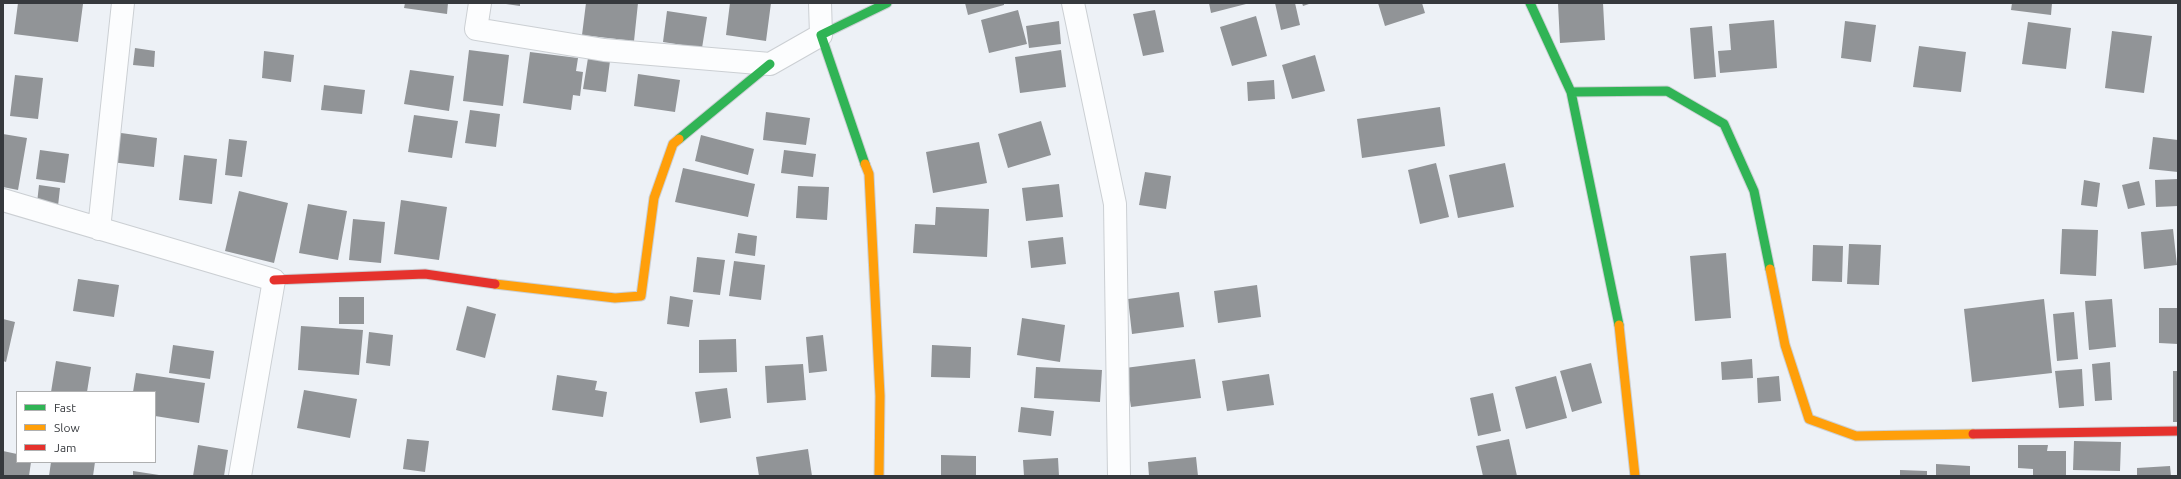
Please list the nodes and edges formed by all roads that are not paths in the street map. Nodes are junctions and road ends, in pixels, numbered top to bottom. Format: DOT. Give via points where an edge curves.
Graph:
graph roads {
  1 [pos="123,3"];
  2 [pos="480,3"];
  3 [pos="820,3"];
  4 [pos="887,3"];
  5 [pos="1073,3"];
  6 [pos="1530,3"];
  7 [pos="821,35"];
  8 [pos="770,64"];
  9 [pos="1571,92"];
  10 [pos="3,200"];
  11 [pos="99,229"];
  12 [pos="274,280"];
  13 [pos="2178,431"];
  14 [pos="240,476"];
  15 [pos="879,476"];
  16 [pos="1119,476"];
  17 [pos="1635,476"];
  1 -- 11 [label="street"];
  2 -- 8 [label="street" via="476,30 604,50"];
  3 -- 7 [label="street"];
  4 -- 7 [label="street"];
  5 -- 16 [label="street" via="1115,204"];
  6 -- 9 [label="street"];
  7 -- 8 [label="street"];
  7 -- 15 [label="street" via="869,174 880,396"];
  8 -- 12 [label="street" via="673,144 654,198 642,296 615,298 534,290 425,274"];
  9 -- 13 [label="street" via="1667,92 1724,124 1754,191 1785,345 1809,419 1856,436"];
  9 -- 17 [label="street" via="1618,319"];
  10 -- 11 [label="street"];
  11 -- 12 [label="street"];
  12 -- 14 [label="street"];
}
